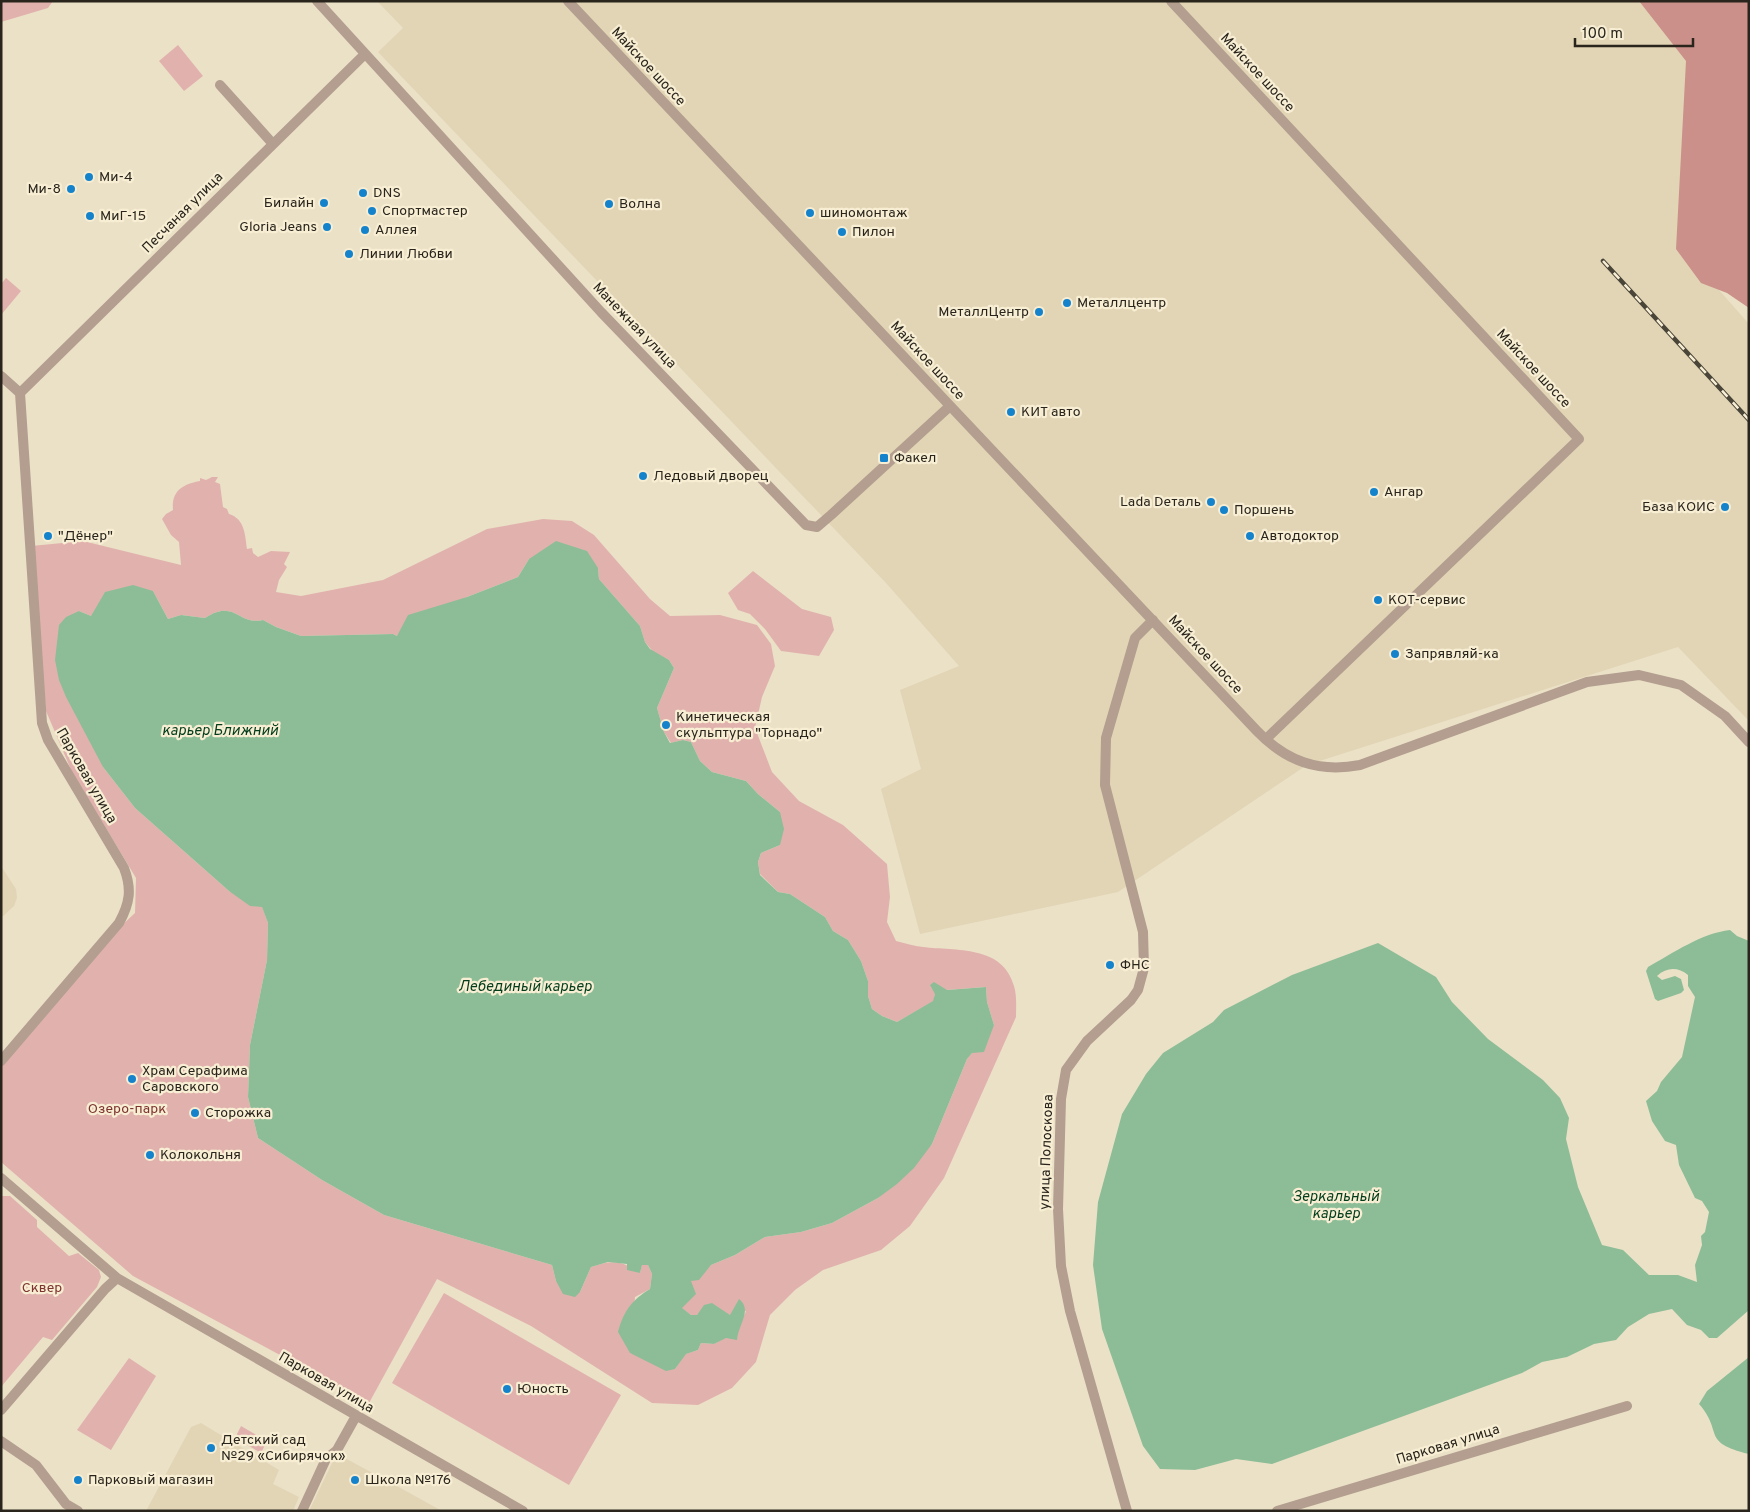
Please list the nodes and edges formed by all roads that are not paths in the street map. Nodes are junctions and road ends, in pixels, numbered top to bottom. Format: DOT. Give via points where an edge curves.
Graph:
graph roads {
  1 [pos="317,1"];
  2 [pos="568,1"];
  3 [pos="1171,1"];
  4 [pos="365,54"];
  5 [pos="220,86"];
  6 [pos="273,144"];
  7 [pos="1,376"];
  8 [pos="20,393"];
  9 [pos="950,406"];
  10 [pos="1152,620"];
  11 [pos="1266,740"];
  12 [pos="1749,742"];
  13 [pos="1,1061"];
  14 [pos="1,1178"];
  15 [pos="117,1278"];
  16 [pos="1627,1406"];
  17 [pos="1,1410"];
  18 [pos="356,1416"];
  19 [pos="1,1441"];
  20 [pos="78,1511"];
  21 [pos="302,1511"];
  22 [pos="523,1511"];
  23 [pos="1127,1511"];
  24 [pos="1277,1511"];
  1 -- 4 [label="street, Манежная улица"];
  2 -- 9 [label="street, Майское шоссе"];
  3 -- 11 [label="street, Майское шоссе" via="1579,439"];
  4 -- 6 [label="street, Песчаная улица"];
  4 -- 9 [label="street, Манежная улица" via="602,312 806,525 817,527"];
  5 -- 6 [label="street"];
  6 -- 8 [label="street, Песчаная улица"];
  7 -- 8 [label="street"];
  8 -- 13 [label="street, Парковая улица" via="42,722 48,740 124,868 130,899 119,923"];
  9 -- 10 [label="street, Майское шоссе"];
  10 -- 11 [label="street, Майское шоссе"];
  10 -- 23 [label="street, улица Полоскова" via="1135,638 1106,738 1105,785 1143,932 1144,968 1138,990 1131,1000 1088,1041 1066,1070 1061,1100 1058,1209 1061,1266 1070,1311"];
  11 -- 12 [label="street, Майское шоссе" via="1293,759 1343,768 1391,754 1587,682 1638,676 1681,684 1725,716"];
  14 -- 15 [label="street, Парковая улица"];
  15 -- 17 [label="street"];
  15 -- 18 [label="street, Парковая улица"];
  16 -- 24 [label="street, Парковая улица"];
  18 -- 21 [label="street" via="337,1450 326,1459"];
  18 -- 22 [label="street, Парковая улица"];
  19 -- 20 [label="street" via="36,1465 66,1504"];
}
